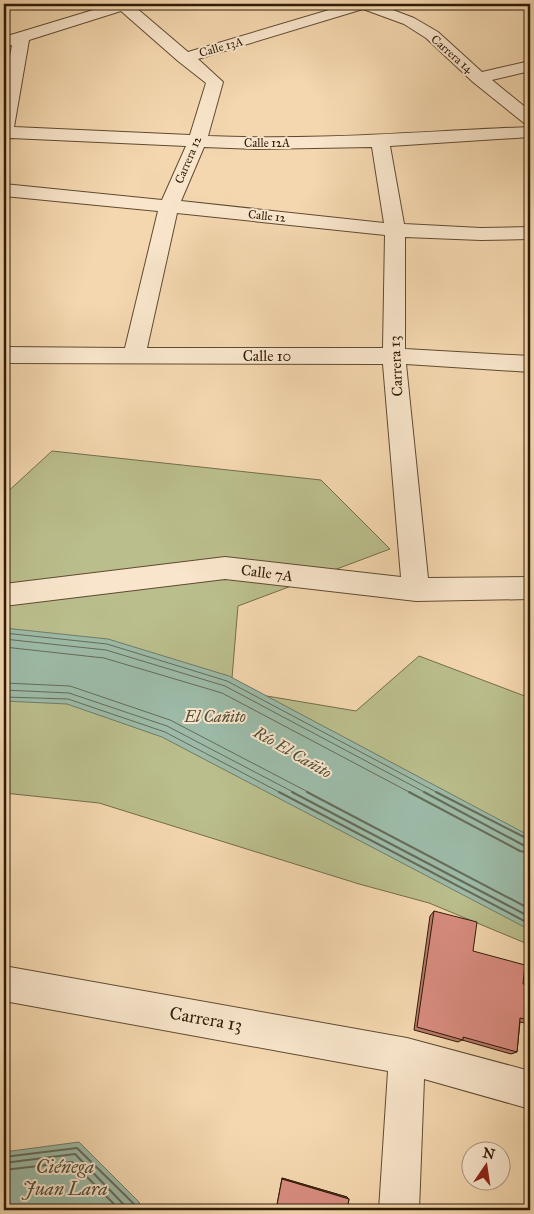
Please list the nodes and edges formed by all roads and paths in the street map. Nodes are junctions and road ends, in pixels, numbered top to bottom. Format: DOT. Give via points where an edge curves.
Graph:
graph roads {
  1 [pos="364,4"];
  2 [pos="126,5"];
  3 [pos="21,37"];
  4 [pos="259,37"];
  5 [pos="4,42"];
  6 [pos="240,56"];
  7 [pos="184,58"];
  8 [pos="530,66"];
  9 [pos="479,78"];
  10 [pos="530,120"];
  11 [pos="530,132"];
  12 [pos="4,133"];
  13 [pos="380,141"];
  14 [pos="197,142"];
  15 [pos="4,190"];
  16 [pos="169,206"];
  17 [pos="395,230"];
  18 [pos="530,233"];
  19 [pos="134,355"];
  20 [pos="4,356"];
  21 [pos="394,356"];
  22 [pos="530,364"];
  23 [pos="530,588"];
  24 [pos="416,590"];
  25 [pos="4,596"];
  26 [pos="4,983"];
  27 [pos="407,1056"];
  28 [pos="530,1090"];
  29 [pos="399,1210"];
  1 -- 4 [label="street, Calle 13A"];
  1 -- 9 [label="street, Carrera 14" via="409,21 432,35"];
  2 -- 3 [label="street"];
  2 -- 7 [label="street, Carrera 12"];
  3 -- 5 [label="street"];
  3 -- 12 [label="street"];
  4 -- 6 [label="street, Calle 13A"];
  4 -- 7 [label="street, Calle 13A"];
  7 -- 14 [label="street, Carrera 12" via="222,76"];
  8 -- 9 [label="street"];
  9 -- 10 [label="street, Carrera 14"];
  11 -- 13 [label="street, Calle 12A"];
  12 -- 14 [label="street, Calle 12A"];
  13 -- 14 [label="street, Calle 12A"];
  13 -- 17 [label="street, Carrera 13"];
  14 -- 16 [label="street, Carrera 12"];
  15 -- 16 [label="street, Calle 12"];
  16 -- 17 [label="street, Calle 12"];
  16 -- 19 [label="street, Carrera 12"];
  17 -- 18 [label="street, Calle 12"];
  17 -- 21 [label="street, Carrera 13"];
  19 -- 20 [label="street, Calle 10"];
  19 -- 21 [label="street, Calle 10"];
  21 -- 22 [label="street, Calle 10"];
  21 -- 24 [label="street, Carrera 13"];
  23 -- 24 [label="street, Calle 7A"];
  24 -- 25 [label="street, Calle 7A" via="225,568"];
  26 -- 27 [label="street, Carrera 13"];
  27 -- 28 [label="street, Carrera 13"];
  27 -- 29 [label="street"];
}
